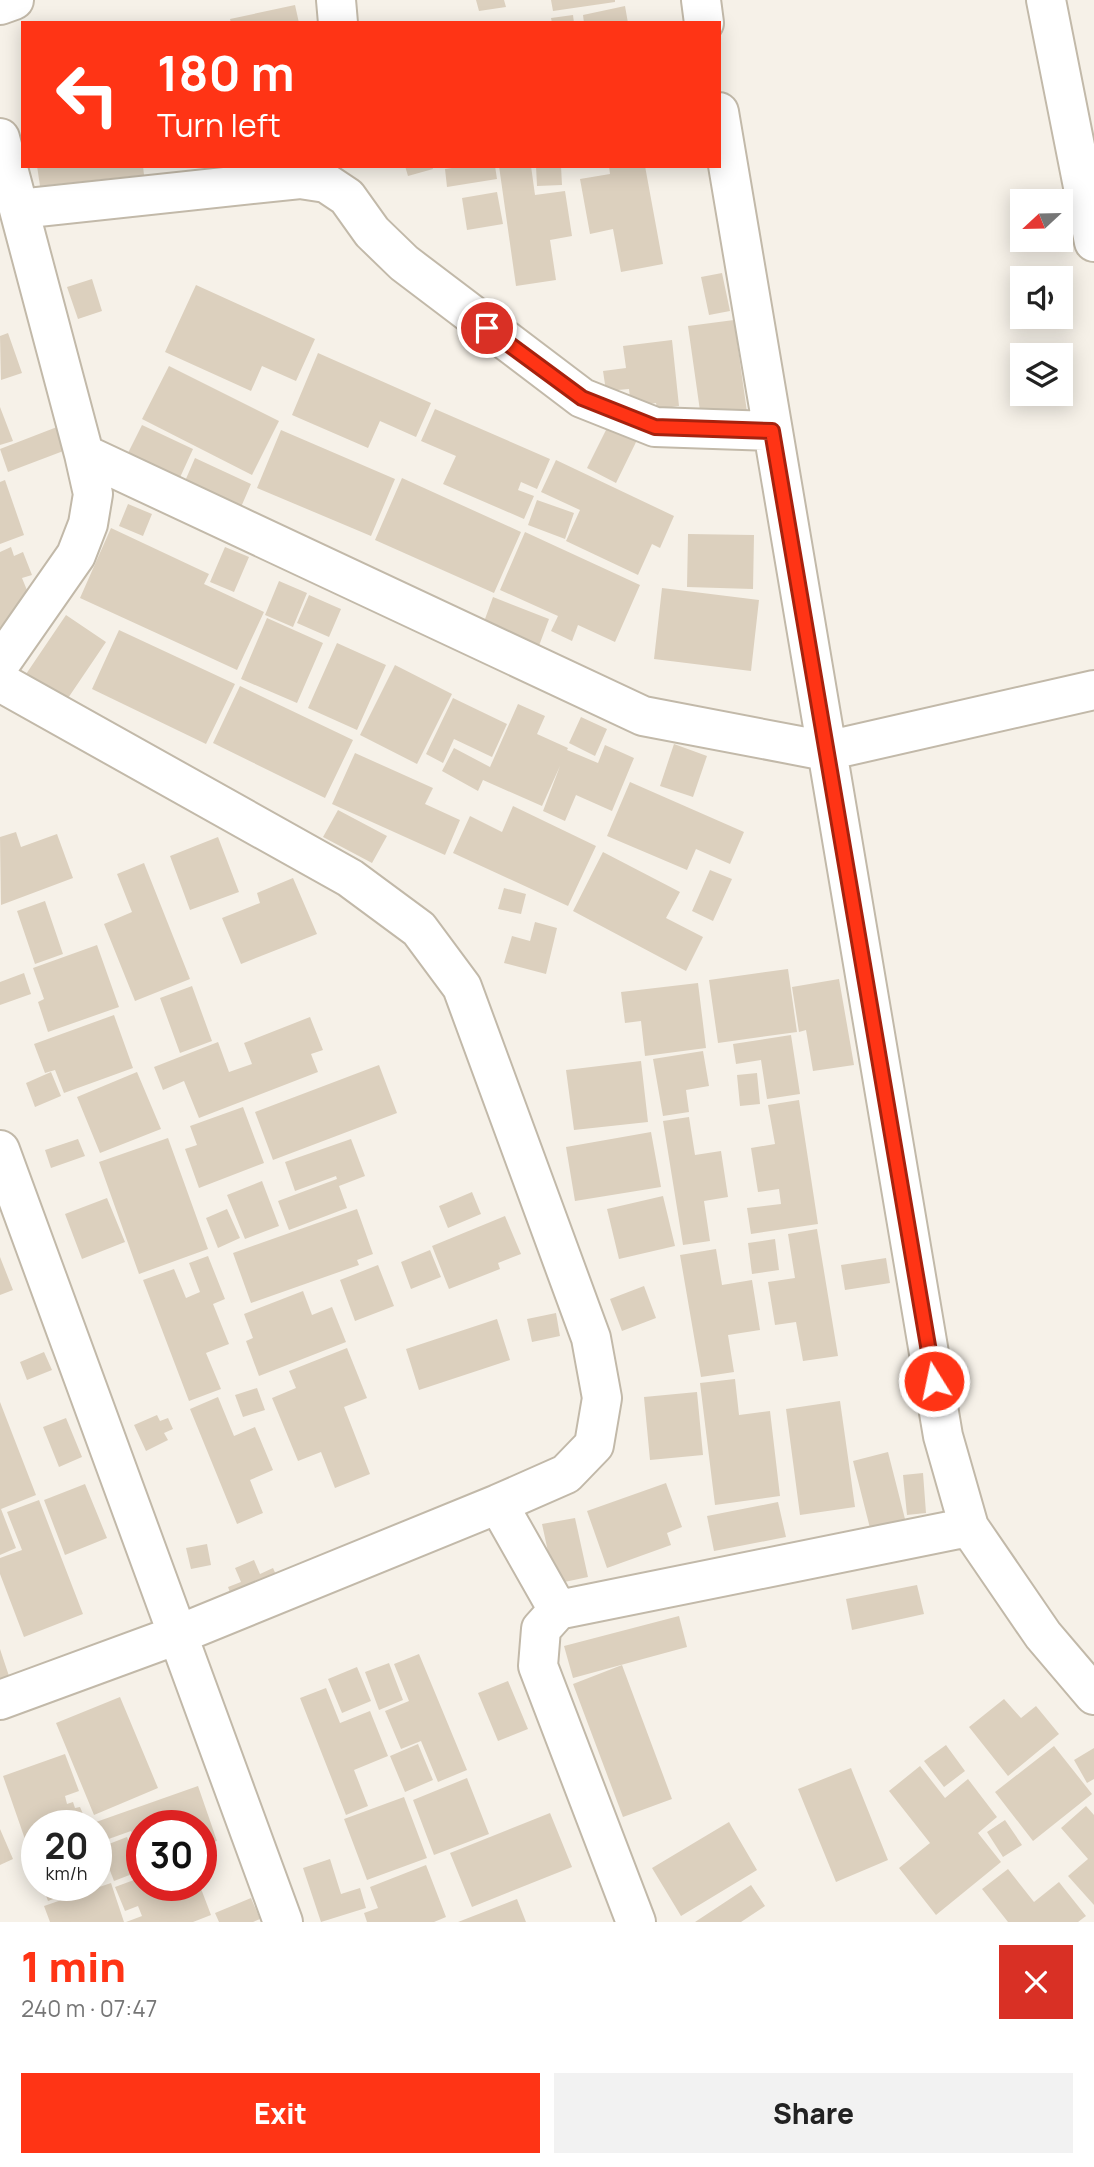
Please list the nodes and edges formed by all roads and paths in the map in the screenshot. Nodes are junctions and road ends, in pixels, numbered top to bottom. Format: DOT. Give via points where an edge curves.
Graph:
graph roads {
  1 [pos="14,0"];
  2 [pos="336,0"];
  3 [pos="701,0"];
  4 [pos="1046,0"];
  5 [pos="0,5"];
  6 [pos="338,21"];
  7 [pos="705,21"];
  8 [pos="721,124"];
  9 [pos="0,138"];
  10 [pos="347,182"];
  11 [pos="19,209"];
  12 [pos="1094,242"];
  13 [pos="772,431"];
  14 [pos="84,454"];
  15 [pos="0,664"];
  16 [pos="0,682"];
  17 [pos="1094,690"];
  18 [pos="826,751"];
  19 [pos="0,1150"];
  20 [pos="498,1504"];
  21 [pos="969,1527"];
  22 [pos="558,1610"];
  23 [pos="177,1635"];
  24 [pos="1094,1695"];
  25 [pos="0,1700"];
  26 [pos="283,1922"];
  27 [pos="636,1922"];
  1 -- 5 [label="street"];
  2 -- 6 [label="street"];
  3 -- 7 [label="street"];
  4 -- 12 [label="street"];
  8 -- 13 [label="street"];
  9 -- 11 [label="street"];
  10 -- 11 [label="street" via="300,179"];
  10 -- 13 [label="street" via="372,232 404,263 582,398 655,427"];
  11 -- 14 [label="street"];
  13 -- 18 [label="street"];
  14 -- 15 [label="street" via="93,494 80,545"];
  14 -- 18 [label="street" via="643,716"];
  16 -- 20 [label="street" via="350,878 419,929 462,987 591,1338 602,1398 594,1445 566,1474"];
  17 -- 18 [label="street"];
  18 -- 21 [label="street" via="943,1436"];
  19 -- 23 [label="street"];
  20 -- 22 [label="street"];
  20 -- 23 [label="street"];
  21 -- 22 [label="street"];
  21 -- 24 [label="street" via="1042,1635"];
  22 -- 27 [label="street" via="541,1629 538,1665"];
  23 -- 25 [label="street"];
  23 -- 26 [label="street"];
}
